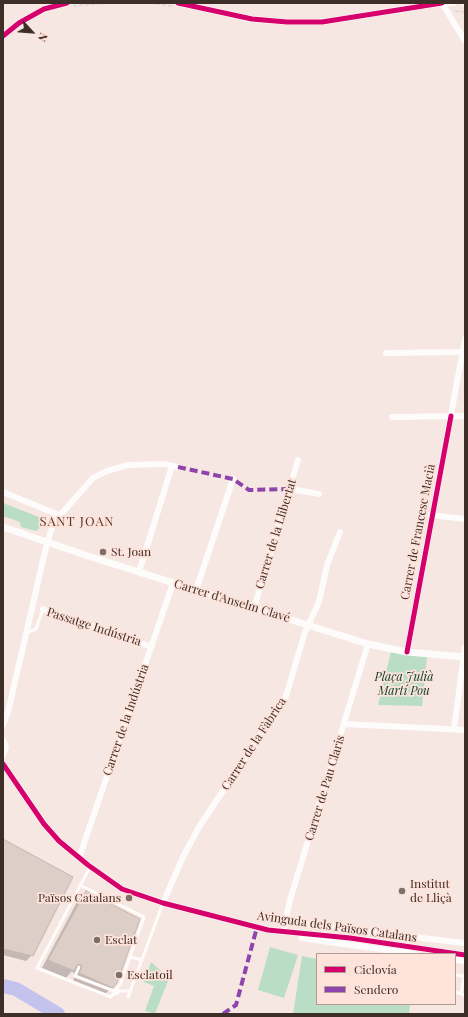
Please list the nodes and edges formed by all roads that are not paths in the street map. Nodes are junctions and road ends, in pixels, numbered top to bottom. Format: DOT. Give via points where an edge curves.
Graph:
graph roads {
  1 [pos="178,3"];
  2 [pos="442,3"];
  3 [pos="453,3"];
  4 [pos="68,5"];
  5 [pos="3,36"];
  6 [pos="465,41"];
  7 [pos="465,339"];
  8 [pos="462,352"];
  9 [pos="386,353"];
  10 [pos="451,416"];
  11 [pos="465,416"];
  12 [pos="392,417"];
  13 [pos="298,460"];
  14 [pos="233,479"];
  15 [pos="290,489"];
  16 [pos="3,492"];
  17 [pos="319,494"];
  18 [pos="59,515"];
  19 [pos="432,515"];
  20 [pos="465,519"];
  21 [pos="3,527"];
  22 [pos="340,532"];
  23 [pos="47,543"];
  24 [pos="139,572"];
  25 [pos="173,583"];
  26 [pos="196,590"];
  27 [pos="254,608"];
  28 [pos="43,609"];
  29 [pos="309,625"];
  30 [pos="26,633"];
  31 [pos="368,644"];
  32 [pos="152,647"];
  33 [pos="465,647"];
  34 [pos="407,652"];
  35 [pos="464,657"];
  36 [pos="345,724"];
  37 [pos="3,725"];
  38 [pos="454,729"];
  39 [pos="465,730"];
  40 [pos="3,740"];
  41 [pos="3,755"];
  42 [pos="3,764"];
  43 [pos="79,858"];
  44 [pos="90,867"];
  45 [pos="80,885"];
  46 [pos="163,903"];
  47 [pos="285,922"];
  48 [pos="283,932"];
  49 [pos="465,943"];
  50 [pos="408,953"];
  51 [pos="451,953"];
  52 [pos="130,957"];
  53 [pos="142,960"];
  54 [pos="79,967"];
  55 [pos="456,975"];
  56 [pos="116,991"];
  57 [pos="131,991"];
  58 [pos="456,992"];
  59 [pos="461,993"];
  60 [pos="465,995"];
  61 [pos="128,997"];
  1 -- 2 [label="street" via="252,19 322,22"];
  2 -- 3 [label="street"];
  2 -- 6 [label="street"];
  4 -- 5 [label="street" via="44,9 19,23"];
  7 -- 8 [label="street, Carrer de Francesc Macià"];
  8 -- 9 [label="street"];
  8 -- 10 [label="street, Carrer de Francesc Macià"];
  10 -- 11 [label="street"];
  10 -- 12 [label="street"];
  10 -- 19 [label="street, Carrer de Francesc Macià"];
  13 -- 15 [label="street, Carrer de la Llibertat"];
  14 -- 26 [label="street"];
  15 -- 17 [label="street"];
  15 -- 27 [label="street, Carrer de la Llibertat"];
  16 -- 18 [label="street"];
  18 -- 23 [label="street"];
  18 -- 24 [label="street" via="93,478 107,471 128,465 175,466"];
  19 -- 20 [label="street"];
  19 -- 34 [label="street, Carrer de Francesc Macià"];
  21 -- 23 [label="street, Carrer d'Anselm Clavé"];
  22 -- 29 [label="street, Carrer de la Fàbrica" via="330,553 319,602"];
  23 -- 24 [label="street, Carrer d'Anselm Clavé"];
  23 -- 30 [label="street"];
  24 -- 25 [label="street, Carrer d'Anselm Clavé"];
  25 -- 26 [label="street, Carrer d'Anselm Clavé"];
  25 -- 32 [label="street, Carrer de la Indústria"];
  26 -- 27 [label="street, Carrer d'Anselm Clavé"];
  27 -- 29 [label="street, Carrer d'Anselm Clavé"];
  28 -- 30 [label="lane, Passatge Indústria" via="36,629"];
  28 -- 32 [label="street, Passatge Indústria"];
  29 -- 31 [label="street, Carrer d'Anselm Clavé"];
  29 -- 46 [label="street, Carrer de la Fàbrica" via="286,696 199,827"];
  30 -- 37 [label="street"];
  31 -- 34 [label="street, Carrer d'Anselm Clavé"];
  31 -- 36 [label="street, Carrer de Pau Claris"];
  32 -- 43 [label="street, Carrer de la Indústria"];
  33 -- 35 [label="street"];
  34 -- 35 [label="street, Carrer d'Anselm Clavé"];
  35 -- 38 [label="street"];
  36 -- 38 [label="street"];
  36 -- 47 [label="street, Carrer de Pau Claris"];
  38 -- 39 [label="street"];
  40 -- 41 [label="street" via="6,747"];
  42 -- 43 [label="street, Avinguda dels Països Catalans" via="44,824"];
  43 -- 44 [label="street, Avinguda dels Països Catalans"];
  44 -- 45 [label="lane"];
  44 -- 46 [label="street, Avinguda dels Països Catalans" via="122,889"];
  45 -- 52 [label="lane" via="144,917"];
  45 -- 56 [label="lane" via="37,968 111,998"];
  46 -- 48 [label="street, Avinguda dels Països Catalans"];
  46 -- 53 [label="lane"];
  47 -- 48 [label="street, Carrer de Pau Claris"];
  47 -- 49 [label="street, Avinguda dels Països Catalans"];
  48 -- 50 [label="street, Avinguda dels Països Catalans" via="292,936"];
  48 -- 51 [label="street, Avinguda dels Països Catalans" via="350,938"];
  52 -- 53 [label="lane"];
  52 -- 56 [label="lane"];
  53 -- 57 [label="lane"];
  54 -- 56 [label="lane" via="75,976"];
  55 -- 59 [label="lane" via="464,976"];
  56 -- 57 [label="lane"];
  57 -- 61 [label="lane"];
  58 -- 59 [label="lane"];
  59 -- 60 [label="lane"];
}
